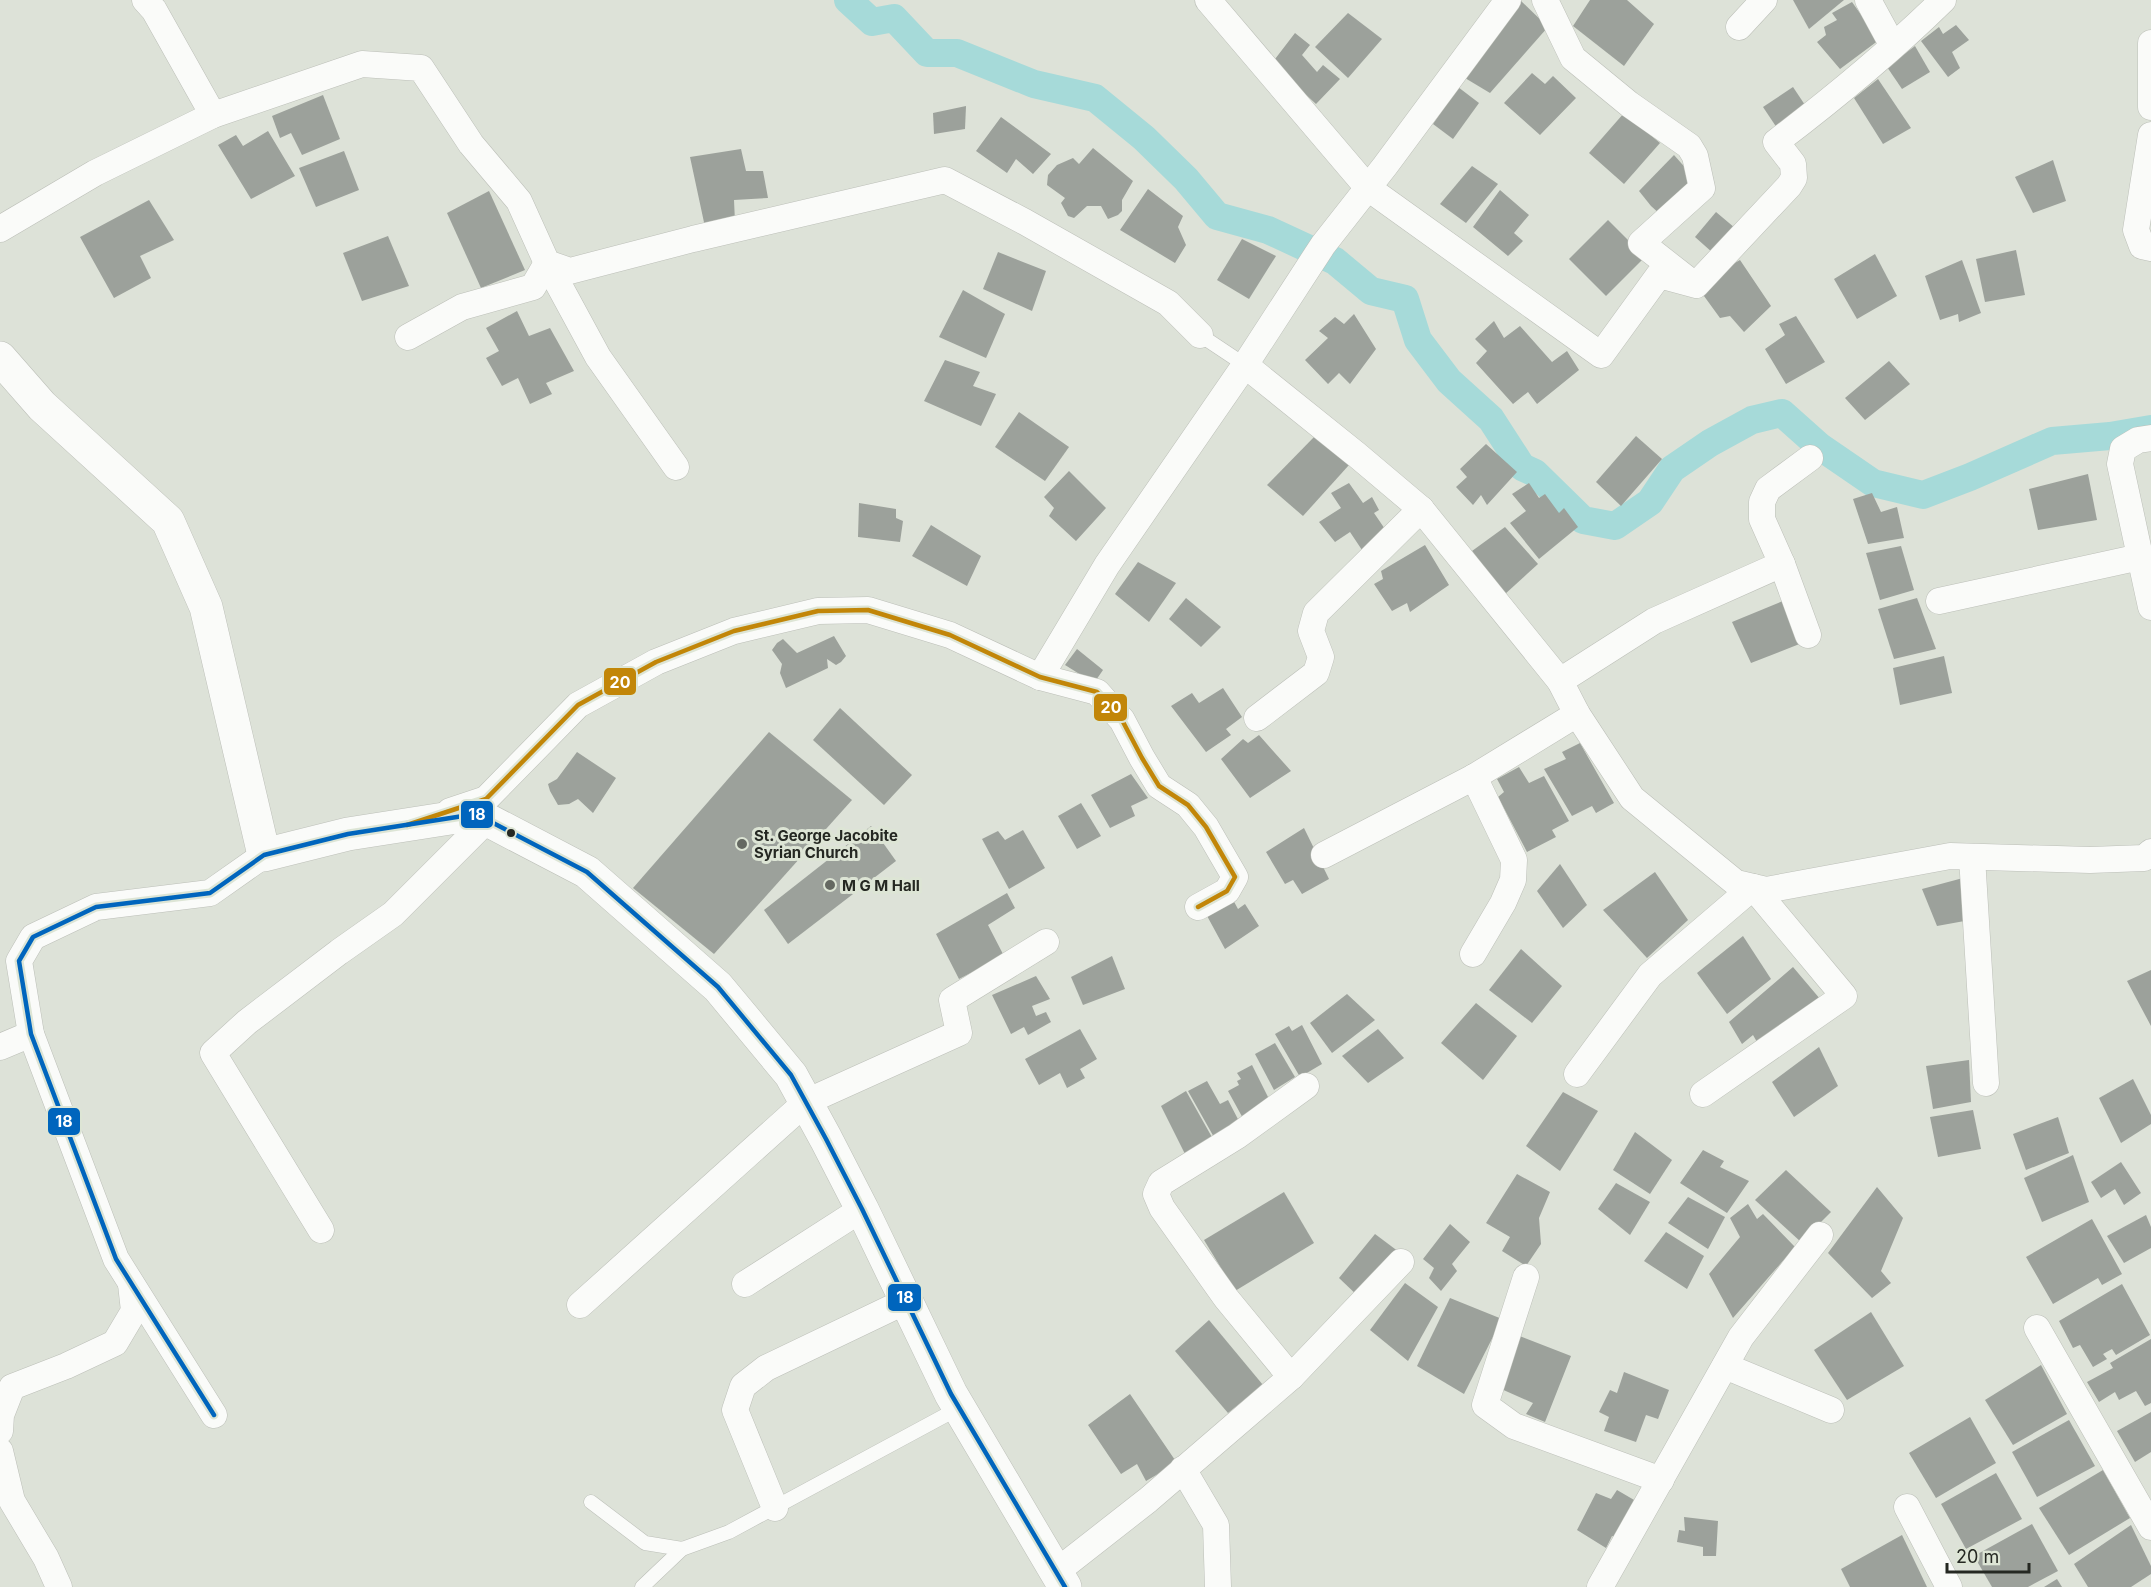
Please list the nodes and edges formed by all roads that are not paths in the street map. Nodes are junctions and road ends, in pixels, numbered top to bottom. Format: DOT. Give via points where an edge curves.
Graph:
graph roads {
  1 [pos="145,0"];
  2 [pos="1208,0"];
  3 [pos="1508,0"];
  4 [pos="1545,0"];
  5 [pos="1764,0"];
  6 [pos="1868,0"];
  7 [pos="1943,0"];
  8 [pos="1739,27"];
  9 [pos="2151,44"];
  10 [pos="1893,46"];
  11 [pos="2151,107"];
  12 [pos="213,115"];
  13 [pos="2151,135"];
  14 [pos="1368,188"];
  15 [pos="0,229"];
  16 [pos="2151,248"];
  17 [pos="547,263"];
  18 [pos="1696,285"];
  19 [pos="1200,335"];
  20 [pos="408,337"];
  21 [pos="0,357"];
  22 [pos="1245,365"];
  23 [pos="2151,438"];
  24 [pos="1810,458"];
  25 [pos="676,467"];
  26 [pos="1421,509"];
  27 [pos="2140,557"];
  28 [pos="1782,564"];
  29 [pos="1939,601"];
  30 [pos="2151,607"];
  31 [pos="1808,634"];
  32 [pos="1040,677"];
  33 [pos="1560,681"];
  34 [pos="1577,714"];
  35 [pos="1257,718"];
  36 [pos="1474,777"];
  37 [pos="487,820"];
  38 [pos="407,825"];
  39 [pos="264,855"];
  40 [pos="1324,855"];
  41 [pos="1972,857"];
  42 [pos="2149,858"];
  43 [pos="1753,887"];
  44 [pos="1198,907"];
  45 [pos="1046,942"];
  46 [pos="1473,954"];
  47 [pos="31,1034"];
  48 [pos="0,1047"];
  49 [pos="1577,1074"];
  50 [pos="1986,1083"];
  51 [pos="1306,1086"];
  52 [pos="1703,1094"];
  53 [pos="806,1102"];
  54 [pos="862,1209"];
  55 [pos="321,1230"];
  56 [pos="1820,1235"];
  57 [pos="1401,1262"];
  58 [pos="1526,1278"];
  59 [pos="131,1283"];
  60 [pos="745,1284"];
  61 [pos="906,1301"];
  62 [pos="580,1305"];
  63 [pos="2037,1328"];
  64 [pos="1725,1366"];
  65 [pos="1291,1377"];
  66 [pos="959,1408"];
  67 [pos="1831,1410"];
  68 [pos="214,1415"];
  69 [pos="0,1431"];
  70 [pos="0,1451"];
  71 [pos="1183,1469"];
  72 [pos="1661,1480"];
  73 [pos="591,1502"];
  74 [pos="1907,1507"];
  75 [pos="775,1508"];
  76 [pos="2151,1527"];
  77 [pos="682,1549"];
  78 [pos="1060,1579"];
  79 [pos="59,1587"];
  80 [pos="642,1587"];
  81 [pos="1218,1587"];
  82 [pos="1600,1587"];
  83 [pos="1949,1587"];
  1 -- 12 [label="street"];
  2 -- 14 [label="street"];
  3 -- 14 [label="street"];
  4 -- 18 [label="street" via="1573,58 1689,146 1695,156 1702,188 1641,243"];
  5 -- 8 [label="street"];
  6 -- 10 [label="street"];
  7 -- 10 [label="street"];
  9 -- 11 [label="street"];
  10 -- 18 [label="street" via="1776,142 1792,164 1794,178"];
  12 -- 15 [label="street" via="95,174"];
  12 -- 17 [label="street" via="362,64 421,68 471,144 519,201"];
  13 -- 16 [label="street" via="2136,230 2142,246"];
  14 -- 18 [label="street" via="1600,355 1659,275"];
  14 -- 22 [label="street" via="1318,251"];
  17 -- 19 [label="street" via="570,271 945,180 1168,303"];
  17 -- 20 [label="street" via="533,287 462,307"];
  17 -- 25 [label="street" via="597,357"];
  19 -- 22 [label="lane"];
  21 -- 39 [label="street" via="42,405 168,521 206,607"];
  22 -- 26 [label="street"];
  22 -- 32 [label="street" via="1107,565"];
  23 -- 27 [label="street" via="2123,449 2120,464"];
  24 -- 28 [label="street" via="1768,489 1762,502 1762,519"];
  26 -- 33 [label="street"];
  26 -- 35 [label="street" via="1316,613 1311,632 1322,657 1316,673"];
  27 -- 29 [label="street"];
  27 -- 30 [label="street"];
  28 -- 31 [label="street"];
  28 -- 33 [label="street" via="1654,621"];
  32 -- 38 [label="street" via="950,635 878,613 818,610 734,631 656,662 578,705 486,799"];
  32 -- 44 [label="street" via="1097,692 1122,720 1159,786 1188,806 1206,827 1235,877 1227,891"];
  33 -- 34 [label="street"];
  34 -- 36 [label="street"];
  34 -- 43 [label="street" via="1632,798 1736,883"];
  36 -- 40 [label="street"];
  36 -- 46 [label="street" via="1514,860 1513,880 1503,903"];
  37 -- 38 [label="street" via="476,814"];
  37 -- 53 [label="street" via="587,872 718,987 791,1075"];
  37 -- 55 [label="street" via="393,914 247,1022 213,1053"];
  38 -- 39 [label="street" via="348,834"];
  39 -- 47 [label="street" via="210,893 96,907 33,937 19,962"];
  41 -- 42 [label="street"];
  41 -- 43 [label="street" via="1950,856 1766,890"];
  41 -- 50 [label="street"];
  43 -- 49 [label="street" via="1650,975"];
  43 -- 52 [label="street" via="1844,996"];
  45 -- 53 [label="street" via="952,1000 959,1033"];
  47 -- 48 [label="street"];
  47 -- 59 [label="street" via="116,1259"];
  51 -- 65 [label="street" via="1237,1136 1161,1183 1156,1194 1226,1298"];
  53 -- 54 [label="street"];
  53 -- 62 [label="street"];
  54 -- 60 [label="street"];
  54 -- 61 [label="street"];
  56 -- 64 [label="street" via="1741,1337"];
  57 -- 65 [label="street"];
  58 -- 72 [label="street" via="1485,1406 1514,1426"];
  59 -- 68 [label="street"];
  59 -- 69 [label="street" via="134,1311 115,1343 12,1387 1,1415"];
  61 -- 66 [label="street"];
  61 -- 75 [label="street" via="766,1368 743,1386 735,1410"];
  63 -- 76 [label="street"];
  64 -- 67 [label="street"];
  64 -- 72 [label="street"];
  65 -- 71 [label="street"];
  66 -- 75 [label="lane"];
  66 -- 78 [label="street"];
  70 -- 79 [label="street" via="12,1501"];
  71 -- 78 [label="street"];
  71 -- 81 [label="street" via="1216,1525"];
  72 -- 82 [label="street"];
  73 -- 77 [label="lane" via="645,1543"];
  74 -- 83 [label="street"];
  75 -- 77 [label="lane" via="729,1532"];
  77 -- 80 [label="lane"];
}
